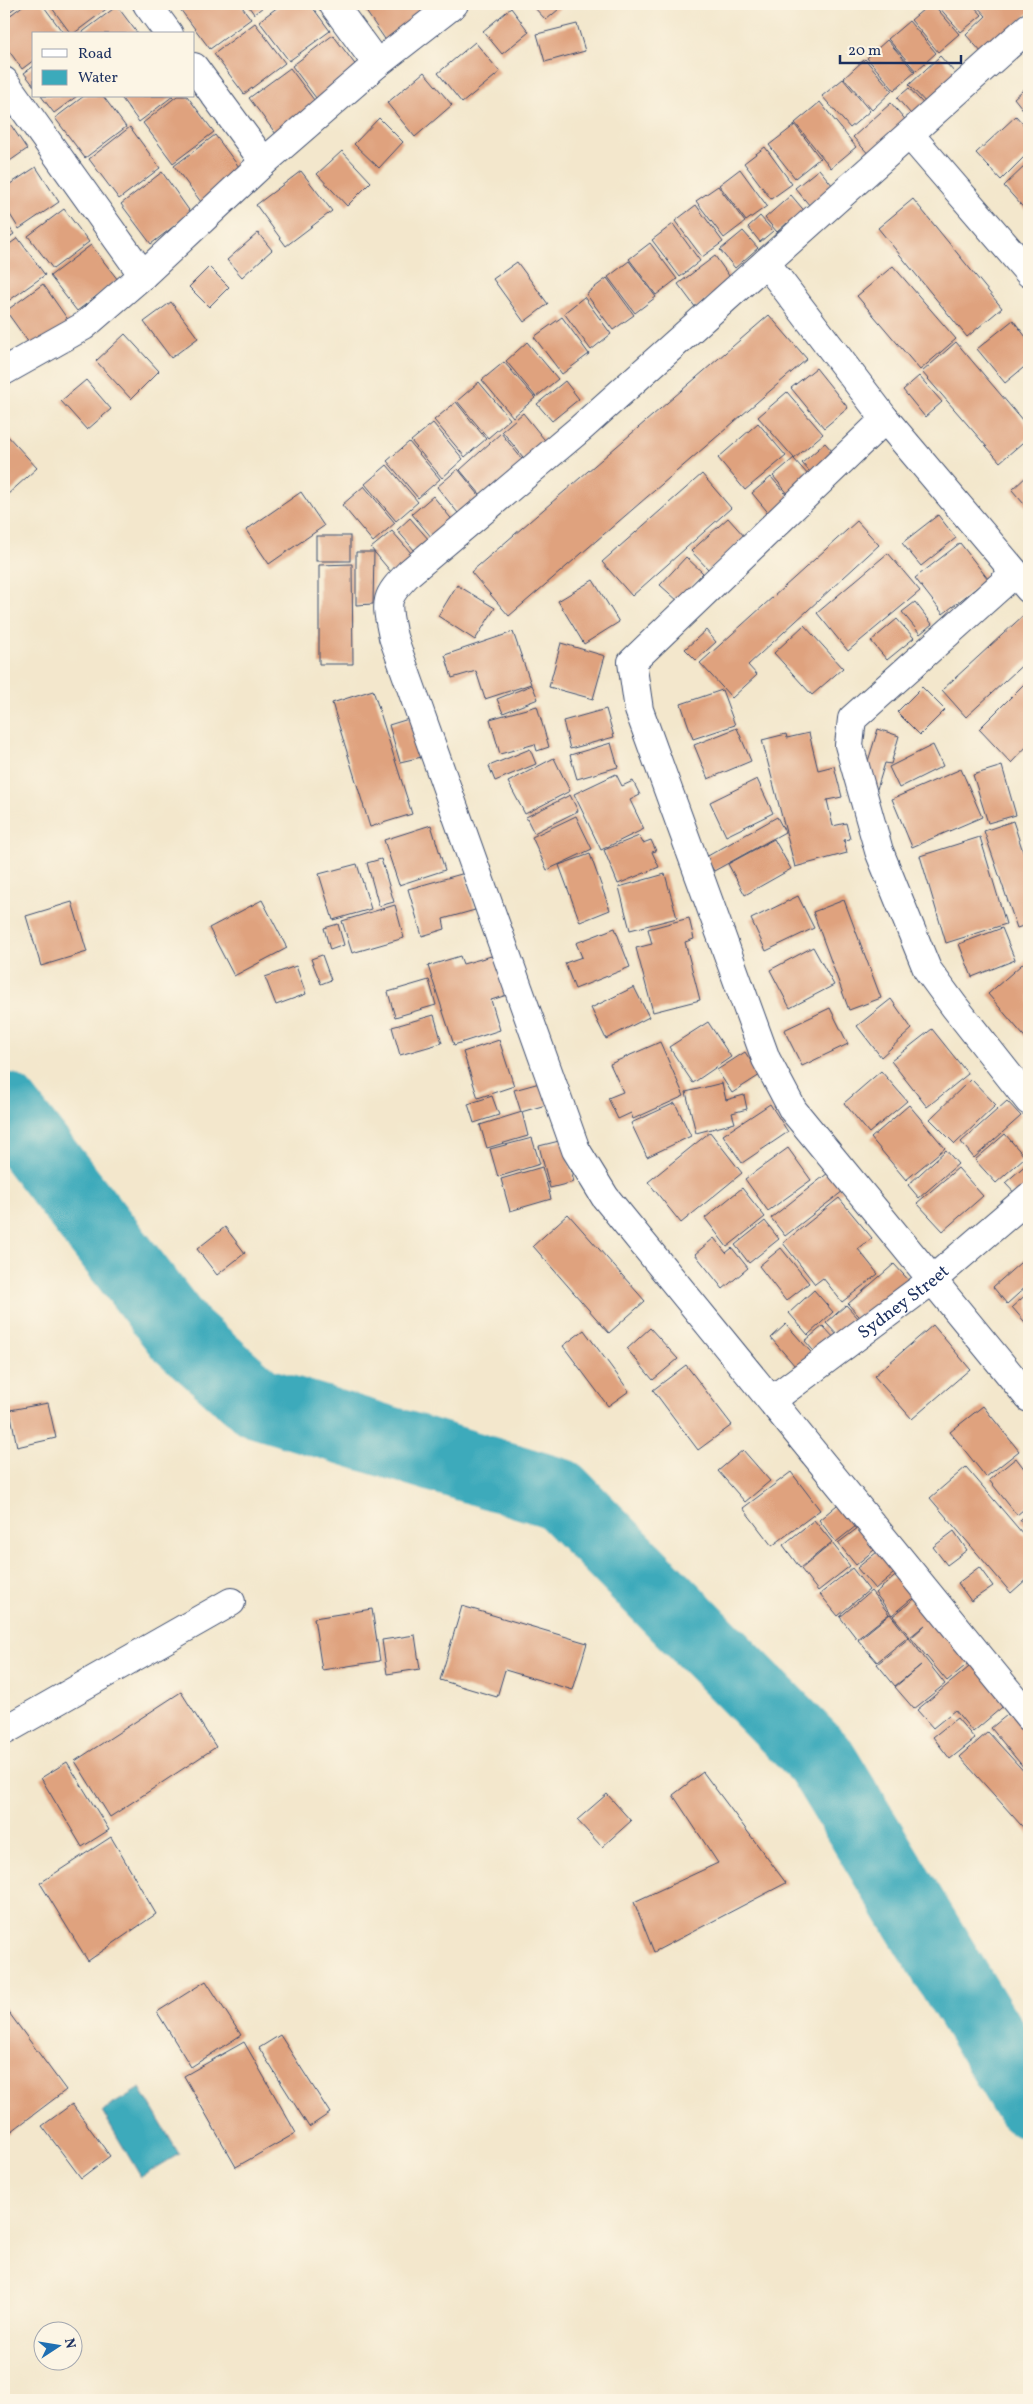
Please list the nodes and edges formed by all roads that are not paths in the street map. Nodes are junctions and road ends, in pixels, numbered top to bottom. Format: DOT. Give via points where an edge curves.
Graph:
graph roads {
  1 [pos="147,4"];
  2 [pos="333,4"];
  3 [pos="454,4"];
  4 [pos="1029,27"];
  5 [pos="168,32"];
  6 [pos="377,64"];
  7 [pos="195,68"];
  8 [pos="4,81"];
  9 [pos="910,136"];
  10 [pos="264,162"];
  11 [pos="766,263"];
  12 [pos="1029,273"];
  13 [pos="143,275"];
  14 [pos="5,368"];
  15 [pos="886,419"];
  16 [pos="1022,581"];
  17 [pos="1029,1101"];
  18 [pos="1029,1197"];
  19 [pos="932,1281"];
  20 [pos="1029,1398"];
  21 [pos="772,1400"];
  22 [pos="231,1602"];
  23 [pos="1029,1717"];
  24 [pos="4,1732"];
  1 -- 5 [label="street"];
  2 -- 6 [label="street"];
  3 -- 6 [label="street"];
  4 -- 9 [label="street"];
  6 -- 10 [label="street"];
  7 -- 10 [label="street"];
  8 -- 13 [label="street"];
  9 -- 11 [label="street"];
  9 -- 12 [label="street"];
  10 -- 13 [label="street"];
  11 -- 15 [label="street"];
  11 -- 21 [label="street" via="581,428 410,573 392,590 388,608 396,646 576,1150 606,1197"];
  13 -- 14 [label="street" via="84,326"];
  15 -- 16 [label="street"];
  15 -- 19 [label="street" via="632,662 639,710 766,1059 793,1110"];
  16 -- 17 [label="street" via="852,719 849,745 879,851 927,969"];
  18 -- 19 [label="street, Sydney Street"];
  19 -- 20 [label="street"];
  19 -- 21 [label="street, Sydney Street"];
  21 -- 23 [label="street"];
  22 -- 24 [label="street"];
}
